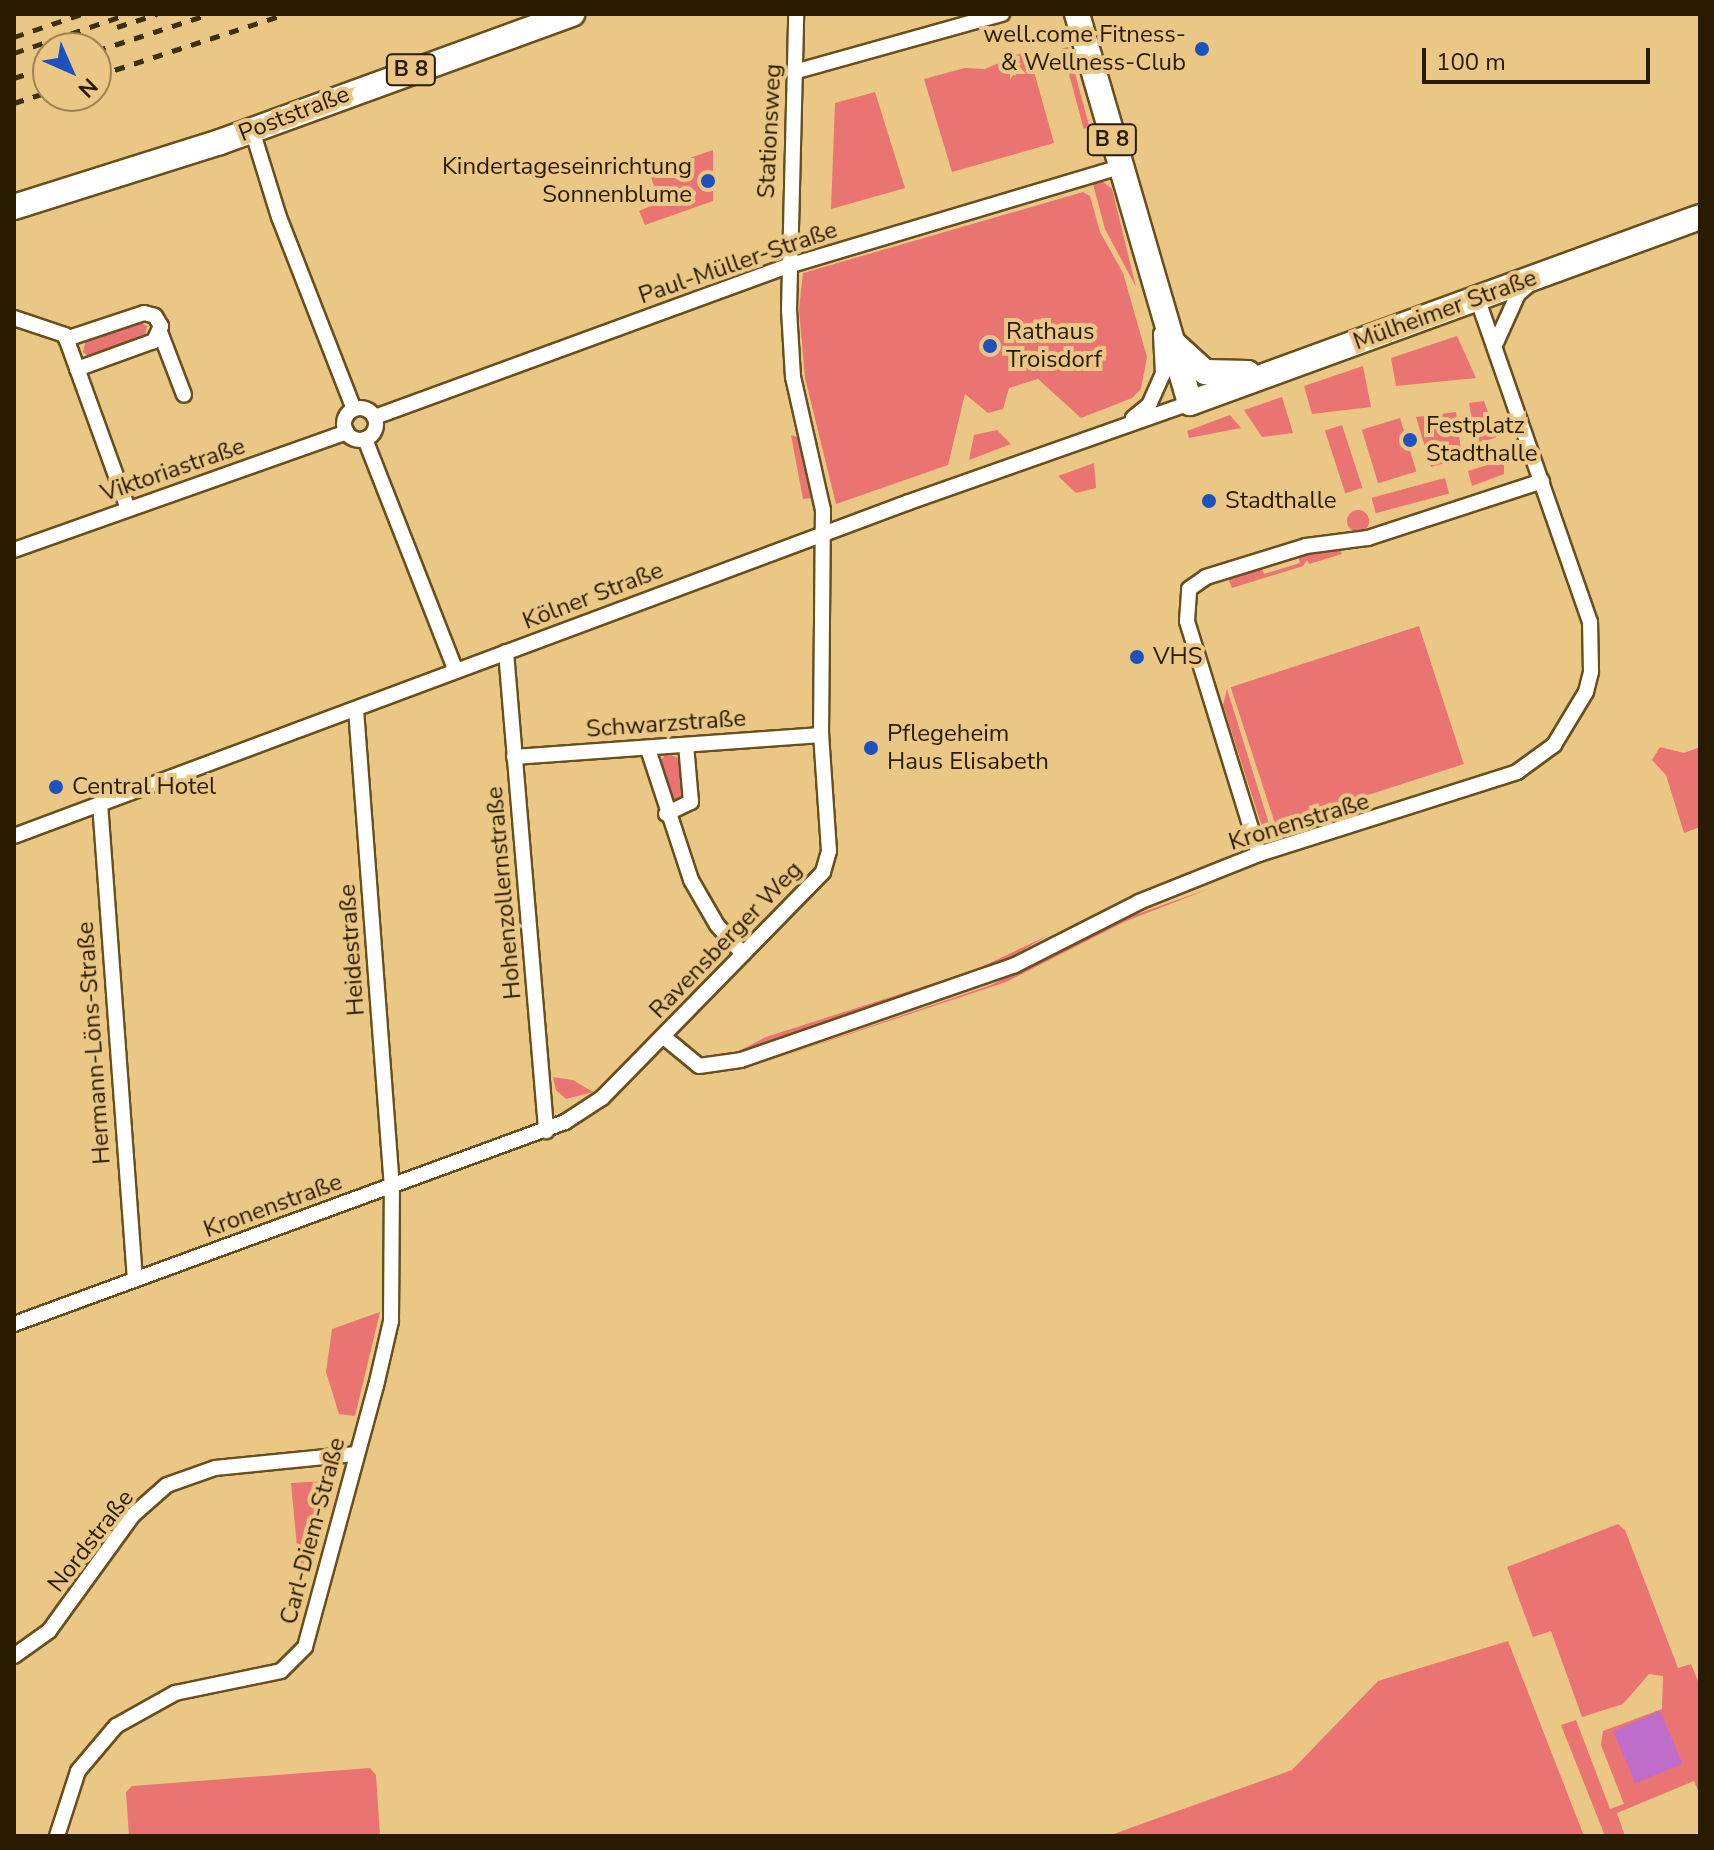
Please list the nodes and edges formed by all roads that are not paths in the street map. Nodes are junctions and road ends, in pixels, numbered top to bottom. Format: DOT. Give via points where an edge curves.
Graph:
graph roads {
  1 [pos="572,14"];
  2 [pos="796,14"];
  3 [pos="1002,14"];
  4 [pos="1077,14"];
  5 [pos="794,72"];
  6 [pos="252,130"];
  7 [pos="1120,167"];
  8 [pos="14,207"];
  9 [pos="1700,217"];
  10 [pos="788,266"];
  11 [pos="1540,276"];
  12 [pos="1477,298"];
  13 [pos="14,318"];
  14 [pos="1167,330"];
  15 [pos="160,332"];
  16 [pos="66,339"];
  17 [pos="1495,345"];
  18 [pos="77,369"];
  19 [pos="1275,371"];
  20 [pos="184,395"];
  21 [pos="1190,403"];
  22 [pos="354,409"];
  23 [pos="375,417"];
  24 [pos="1124,427"];
  25 [pos="347,432"];
  26 [pos="365,439"];
  27 [pos="1542,481"];
  28 [pos="128,509"];
  29 [pos="824,534"];
  30 [pos="14,550"];
  31 [pos="506,652"];
  32 [pos="456,671"];
  33 [pos="356,709"];
  34 [pos="821,735"];
  35 [pos="686,745"];
  36 [pos="648,749"];
  37 [pos="514,757"];
  38 [pos="100,803"];
  39 [pos="666,814"];
  40 [pos="14,836"];
  41 [pos="1259,854"];
  42 [pos="743,954"];
  43 [pos="664,1037"];
  44 [pos="546,1131"];
  45 [pos="392,1188"];
  46 [pos="135,1278"];
  47 [pos="14,1324"];
  48 [pos="356,1454"];
  49 [pos="14,1656"];
  50 [pos="57,1836"];
  1 -- 6 [label="main road, Poststraße / B 8"];
  2 -- 5 [label="street, Stationsweg"];
  3 -- 5 [label="street"];
  4 -- 7 [label="main road, B 8"];
  5 -- 10 [label="street, Stationsweg"];
  6 -- 8 [label="main road, Poststraße / B 8"];
  6 -- 22 [label="street" via="279,217"];
  7 -- 10 [label="street, Paul-Müller-Straße"];
  7 -- 14 [label="main road, B 8"];
  9 -- 11 [label="main road, Mülheimer Straße"];
  10 -- 23 [label="street, Paul-Müller-Straße"];
  10 -- 29 [label="street, Stationsweg" via="793,377"];
  11 -- 12 [label="main road, Mülheimer Straße"];
  11 -- 17 [label="street" via="1518,294"];
  12 -- 17 [label="street, Kronenstraße"];
  12 -- 19 [label="main road, Mülheimer Straße"];
  13 -- 16 [label="street"];
  14 -- 19 [label="main road" via="1205,372"];
  14 -- 21 [label="main road, B 8"];
  14 -- 24 [label="street" via="1157,393"];
  15 -- 16 [label="street" via="158,319 144,313"];
  15 -- 18 [label="street" via="154,341"];
  15 -- 20 [label="street"];
  16 -- 18 [label="street"];
  17 -- 27 [label="street, Kronenstraße"];
  18 -- 28 [label="street"];
  19 -- 21 [label="main road, Mülheimer Straße"];
  21 -- 24 [label="street, Kölner Straße"];
  22 -- 23 [label="street" via="366,409"];
  22 -- 25 [label="street" via="346,417"];
  23 -- 26 [label="street" via="375,430"];
  24 -- 29 [label="street, Kölner Straße"];
  25 -- 26 [label="street"];
  25 -- 28 [label="street, Viktoriastraße"];
  26 -- 32 [label="street"];
  27 -- 41 [label="street, Kronenstraße" via="1592,637 1586,692 1564,732 1517,772"];
  27 -- 41 [label="street" via="1368,538 1333,539 1206,577 1189,589 1185,610"];
  28 -- 30 [label="street, Viktoriastraße"];
  29 -- 31 [label="street, Kölner Straße"];
  29 -- 34 [label="street, Ravensberger Weg"];
  31 -- 32 [label="street, Kölner Straße"];
  31 -- 37 [label="street, Hohenzollernstraße"];
  32 -- 33 [label="street, Kölner Straße"];
  33 -- 38 [label="street, Kölner Straße"];
  33 -- 45 [label="street, Heidestraße"];
  34 -- 35 [label="street, Schwarzstraße"];
  34 -- 42 [label="street, Ravensberger Weg" via="829,837 826,864"];
  35 -- 36 [label="street, Schwarzstraße"];
  35 -- 39 [label="street" via="691,802"];
  36 -- 37 [label="street, Schwarzstraße"];
  36 -- 39 [label="street"];
  37 -- 44 [label="street, Hohenzollernstraße"];
  38 -- 40 [label="street, Kölner Straße"];
  38 -- 46 [label="street, Hermann-Löns-Straße"];
  39 -- 42 [label="street" via="704,906"];
  41 -- 43 [label="street, Kronenstraße" via="1127,907 1015,965 741,1060 699,1066"];
  42 -- 43 [label="street, Ravensberger Weg"];
  43 -- 44 [label="street, Ravensberger Weg" via="602,1098"];
  44 -- 45 [label="street, Kronenstraße"];
  45 -- 46 [label="street, Kronenstraße"];
  45 -- 48 [label="street, Carl-Diem-Straße" via="391,1321"];
  46 -- 47 [label="street, Kronenstraße"];
  48 -- 49 [label="street, Nordstraße" via="215,1468 167,1485 133,1515 49,1631"];
  48 -- 50 [label="street, Carl-Diem-Straße" via="316,1614 296,1659 269,1675 175,1693 116,1726 78,1771"];
}
